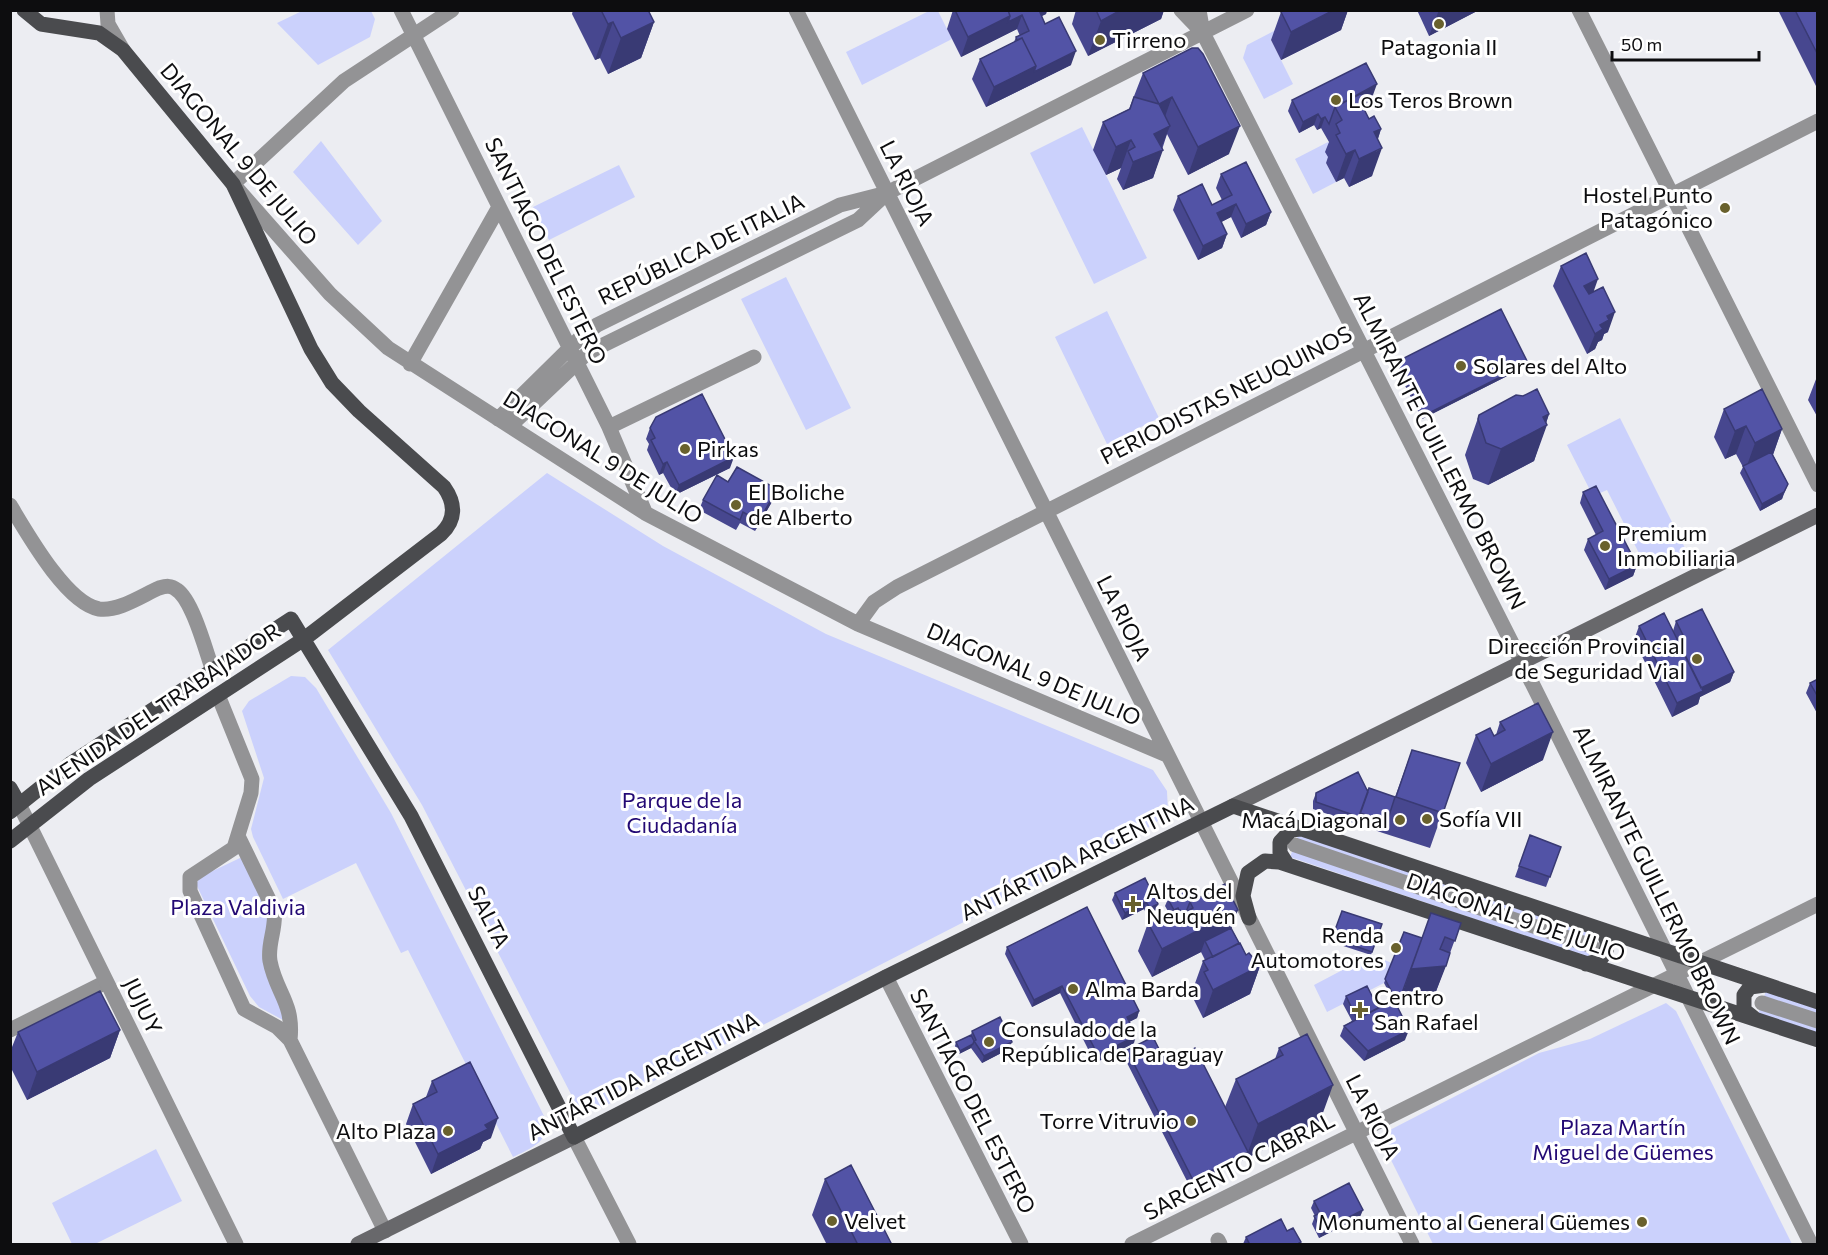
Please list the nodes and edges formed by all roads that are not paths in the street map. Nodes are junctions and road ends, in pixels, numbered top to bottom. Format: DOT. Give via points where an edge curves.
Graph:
graph roads {
  1 [pos="24,10"];
  2 [pos="107,10"];
  3 [pos="401,10"];
  4 [pos="452,10"];
  5 [pos="796,10"];
  6 [pos="1181,10"];
  7 [pos="1199,10"];
  8 [pos="1247,10"];
  9 [pos="1579,10"];
  10 [pos="1203,33"];
  11 [pos="413,35"];
  12 [pos="123,50"];
  13 [pos="1818,121"];
  14 [pos="233,184"];
  15 [pos="886,193"];
  16 [pos="1672,195"];
  17 [pos="499,207"];
  18 [pos="1364,350"];
  19 [pos="573,355"];
  20 [pos="754,357"];
  21 [pos="410,364"];
  22 [pos="504,422"];
  23 [pos="609,427"];
  24 [pos="1818,485"];
  25 [pos="10,505"];
  26 [pos="1046,511"];
  27 [pos="645,513"];
  28 [pos="1818,515"];
  29 [pos="291,619"];
  30 [pos="858,624"];
  31 [pos="304,639"];
  32 [pos="1522,663"];
  33 [pos="213,671"];
  34 [pos="218,695"];
  35 [pos="1167,755"];
  36 [pos="10,788"];
  37 [pos="1233,806"];
  38 [pos="15,808"];
  39 [pos="1201,822"];
  40 [pos="28,826"];
  41 [pos="1301,829"];
  42 [pos="239,838"];
  43 [pos="10,841"];
  44 [pos="1295,845"];
  45 [pos="1287,864"];
  46 [pos="1818,904"];
  47 [pos="1249,918"];
  48 [pos="1599,929"];
  49 [pos="1592,946"];
  50 [pos="1665,951"];
  51 [pos="1701,962"];
  52 [pos="1586,963"];
  53 [pos="1676,974"];
  54 [pos="886,977"];
  55 [pos="106,982"];
  56 [pos="1768,985"];
  57 [pos="1652,986"];
  58 [pos="1688,998"];
  59 [pos="1818,1002"];
  60 [pos="1762,1003"];
  61 [pos="1759,1021"];
  62 [pos="1818,1021"];
  63 [pos="10,1030"];
  64 [pos="290,1040"];
  65 [pos="1818,1040"];
  66 [pos="1355,1132"];
  67 [pos="574,1137"];
  68 [pos="385,1231"];
  69 [pos="236,1245"];
  70 [pos="358,1245"];
  71 [pos="629,1245"];
  72 [pos="1021,1245"];
  73 [pos="1132,1245"];
  74 [pos="1412,1245"];
  75 [pos="1811,1245"];
  1 -- 12 [label="main road, DIAGONAL 9 DE JULIO" via="41,24 99,33"];
  2 -- 12 [label="street" via="108,24"];
  3 -- 11 [label="street, SANTIAGO DEL ESTERO"];
  4 -- 11 [label="street"];
  5 -- 15 [label="street, LA RIOJA"];
  6 -- 10 [label="street, ALMIRANTE GUILLERMO BROWN"];
  7 -- 10 [label="street, ALMIRANTE GUILLERMO BROWN"];
  8 -- 10 [label="street, REPÚBLICA DE ITALIA"];
  9 -- 16 [label="street"];
  10 -- 15 [label="street, REPÚBLICA DE ITALIA"];
  10 -- 18 [label="street, ALMIRANTE GUILLERMO BROWN"];
  11 -- 14 [label="street" via="344,81"];
  11 -- 17 [label="street, SANTIAGO DEL ESTERO"];
  12 -- 14 [label="main road, DIAGONAL 9 DE JULIO"];
  13 -- 16 [label="street, PERIODISTAS NEUQUINOS"];
  14 -- 21 [label="street, DIAGONAL 9 DE JULIO" via="336,300 368,332"];
  14 -- 31 [label="main road, AVENIDA DEL TRABAJADOR" via="320,366 345,398 444,487 454,512 441,534"];
  15 -- 19 [label="street, REPÚBLICA DE ITALIA" via="858,220 595,349"];
  15 -- 19 [label="street, REPÚBLICA DE ITALIA" via="840,205 597,326"];
  15 -- 26 [label="street, LA RIOJA"];
  16 -- 18 [label="street, PERIODISTAS NEUQUINOS"];
  16 -- 24 [label="street"];
  17 -- 19 [label="street, SANTIAGO DEL ESTERO"];
  17 -- 21 [label="street"];
  18 -- 26 [label="street, PERIODISTAS NEUQUINOS"];
  18 -- 32 [label="street, ALMIRANTE GUILLERMO BROWN"];
  19 -- 22 [label="street, REPÚBLICA DE ITALIA"];
  19 -- 23 [label="street, SANTIAGO DEL ESTERO"];
  20 -- 23 [label="street"];
  21 -- 22 [label="street, DIAGONAL 9 DE JULIO"];
  22 -- 27 [label="street, DIAGONAL 9 DE JULIO"];
  23 -- 27 [label="street, SANTIAGO DEL ESTERO"];
  25 -- 33 [label="street" via="46,560 85,603 110,609 159,588 178,590 189,607"];
  26 -- 30 [label="street, PERIODISTAS NEUQUINOS" via="886,593"];
  26 -- 35 [label="street, LA RIOJA"];
  27 -- 30 [label="street, DIAGONAL 9 DE JULIO"];
  28 -- 32 [label="main road, ANTÁRTIDA ARGENTINA"];
  29 -- 31 [label="main road, SALTA"];
  29 -- 33 [label="main road, AVENIDA DEL TRABAJADOR"];
  30 -- 35 [label="street, DIAGONAL 9 DE JULIO"];
  31 -- 34 [label="main road, AVENIDA DEL TRABAJADOR"];
  31 -- 67 [label="main road, SALTA" via="411,816"];
  32 -- 37 [label="main road, ANTÁRTIDA ARGENTINA"];
  32 -- 50 [label="street, ALMIRANTE GUILLERMO BROWN"];
  33 -- 38 [label="main road, AVENIDA DEL TRABAJADOR" via="70,764"];
  34 -- 40 [label="main road, AVENIDA DEL TRABAJADOR" via="89,779"];
  34 -- 42 [label="street" via="252,779"];
  35 -- 39 [label="street, LA RIOJA"];
  36 -- 38 [label="main road, JUJUY"];
  37 -- 39 [label="main road, ANTÁRTIDA ARGENTINA"];
  37 -- 41 [label="main road, DIAGONAL 9 DE JULIO"];
  38 -- 40 [label="street, JUJUY"];
  39 -- 47 [label="street, LA RIOJA"];
  39 -- 54 [label="main road, ANTÁRTIDA ARGENTINA"];
  40 -- 43 [label="main road, AVENIDA DEL TRABAJADOR"];
  40 -- 55 [label="street, JUJUY"];
  41 -- 45 [label="main road" via="1291,830 1280,842 1280,853"];
  41 -- 48 [label="main road, DIAGONAL 9 DE JULIO"];
  42 -- 64 [label="street" via="274,910 270,962 291,1014"];
  42 -- 64 [label="street" via="227,855 195,873 188,884 244,1009 277,1027"];
  44 -- 49 [label="street"];
  45 -- 47 [label="main road, DIAGONAL 9 DE JULIO" via="1265,861 1248,873 1243,896"];
  45 -- 52 [label="main road, DIAGONAL 9 DE JULIO"];
  46 -- 51 [label="street, SARGENTO CABRAL"];
  47 -- 66 [label="street, LA RIOJA"];
  48 -- 50 [label="main road, DIAGONAL 9 DE JULIO"];
  48 -- 52 [label="main road" via="1607,938 1607,949 1598,961"];
  50 -- 51 [label="main road, DIAGONAL 9 DE JULIO"];
  50 -- 53 [label="street, ALMIRANTE GUILLERMO BROWN"];
  51 -- 53 [label="street, SARGENTO CABRAL"];
  51 -- 56 [label="main road, DIAGONAL 9 DE JULIO"];
  52 -- 57 [label="main road, DIAGONAL 9 DE JULIO"];
  53 -- 57 [label="street, SARGENTO CABRAL"];
  53 -- 58 [label="street, ALMIRANTE GUILLERMO BROWN"];
  54 -- 67 [label="main road, ANTÁRTIDA ARGENTINA"];
  54 -- 72 [label="street, SANTIAGO DEL ESTERO"];
  55 -- 63 [label="street"];
  55 -- 69 [label="street, JUJUY"];
  56 -- 59 [label="main road, DIAGONAL 9 DE JULIO"];
  56 -- 61 [label="main road" via="1750,987 1743,1000 1747,1014"];
  57 -- 58 [label="main road, DIAGONAL 9 DE JULIO"];
  57 -- 66 [label="street, SARGENTO CABRAL"];
  58 -- 61 [label="main road, DIAGONAL 9 DE JULIO"];
  58 -- 75 [label="street, ALMIRANTE GUILLERMO BROWN"];
  60 -- 62 [label="street"];
  61 -- 65 [label="main road, DIAGONAL 9 DE JULIO"];
  64 -- 68 [label="street"];
  66 -- 73 [label="street, SARGENTO CABRAL"];
  66 -- 74 [label="street, LA RIOJA"];
  67 -- 68 [label="main road, ANTÁRTIDA ARGENTINA"];
  67 -- 71 [label="street, SALTA"];
  68 -- 70 [label="main road, ANTÁRTIDA ARGENTINA"];
}
